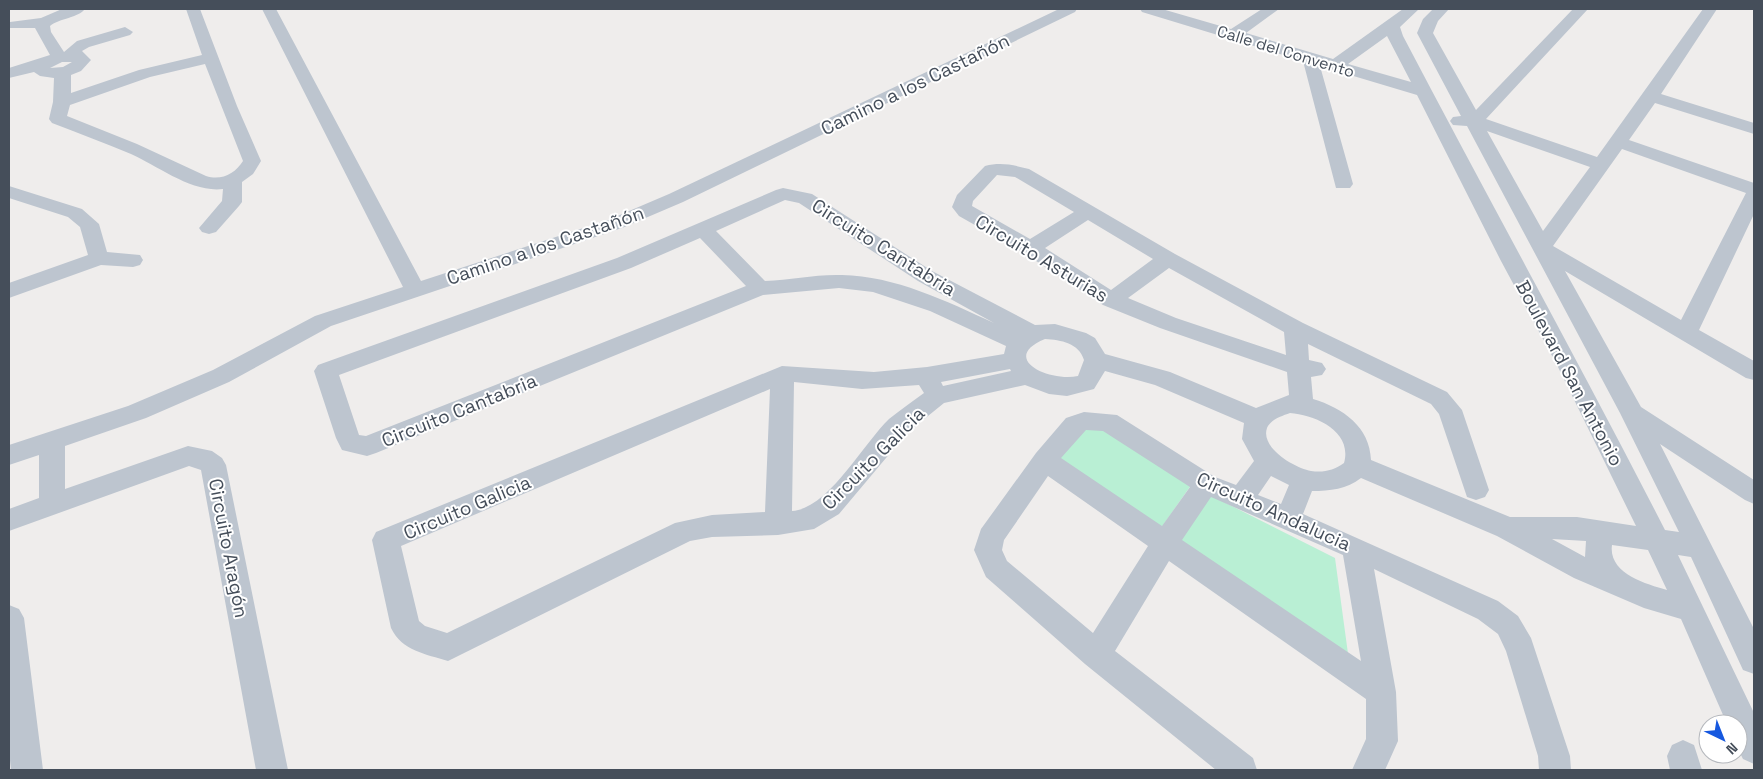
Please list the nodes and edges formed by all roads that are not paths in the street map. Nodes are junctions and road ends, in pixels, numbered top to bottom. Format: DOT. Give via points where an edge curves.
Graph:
graph roads {
  1 [pos="78,9"];
  2 [pos="194,9"];
  3 [pos="269,9"];
  4 [pos="1147,9"];
  5 [pos="1272,9"];
  6 [pos="1412,9"];
  7 [pos="1442,9"];
  8 [pos="1581,9"];
  9 [pos="1706,9"];
  10 [pos="1064,10"];
  11 [pos="44,22"];
  12 [pos="15,25"];
  13 [pos="1392,26"];
  14 [pos="125,32"];
  15 [pos="1232,35"];
  16 [pos="212,58"];
  17 [pos="1310,58"];
  18 [pos="57,64"];
  19 [pos="1334,65"];
  20 [pos="9,73"];
  21 [pos="9,83"];
  22 [pos="1425,92"];
  23 [pos="1651,96"];
  24 [pos="62,102"];
  25 [pos="1437,120"];
  26 [pos="1474,121"];
  27 [pos="1754,129"];
  28 [pos="1618,142"];
  29 [pos="1601,164"];
  30 [pos="233,180"];
  31 [pos="1343,184"];
  32 [pos="1754,189"];
  33 [pos="9,192"];
  34 [pos="1754,195"];
  35 [pos="1086,212"];
  36 [pos="209,228"];
  37 [pos="702,228"];
  38 [pos="1031,248"];
  39 [pos="1541,248"];
  40 [pos="99,258"];
  41 [pos="1168,259"];
  42 [pos="133,260"];
  43 [pos="925,276"];
  44 [pos="760,288"];
  45 [pos="415,289"];
  46 [pos="9,291"];
  47 [pos="904,293"];
  48 [pos="1111,300"];
  49 [pos="1304,332"];
  50 [pos="1686,333"];
  51 [pos="1024,353"];
  52 [pos="1096,360"];
  53 [pos="1306,368"];
  54 [pos="1754,372"];
  55 [pos="782,374"];
  56 [pos="931,386"];
  57 [pos="1309,407"];
  58 [pos="1632,413"];
  59 [pos="1258,419"];
  60 [pos="52,440"];
  61 [pos="9,455"];
  62 [pos="1045,460"];
  63 [pos="1268,460"];
  64 [pos="1356,465"];
  65 [pos="1304,480"];
  66 [pos="1206,484"];
  67 [pos="1476,490"];
  68 [pos="1754,493"];
  69 [pos="1241,499"];
  70 [pos="52,503"];
  71 [pos="1288,519"];
  72 [pos="9,520"];
  73 [pos="778,524"];
  74 [pos="1507,528"];
  75 [pos="1604,532"];
  76 [pos="1655,539"];
  77 [pos="1165,543"];
  78 [pos="1700,546"];
  79 [pos="1356,548"];
  80 [pos="1618,584"];
  81 [pos="1691,609"];
  82 [pos="9,618"];
  83 [pos="1096,654"];
  84 [pos="1754,660"];
  85 [pos="1380,692"];
  86 [pos="1754,748"];
  87 [pos="27,770"];
  88 [pos="272,770"];
  89 [pos="1241,770"];
  90 [pos="1368,770"];
  91 [pos="1555,770"];
  1 -- 11 [label="street"];
  2 -- 16 [label="street" via="203,41"];
  3 -- 45 [label="street"];
  4 -- 15 [label="street, Calle del Convento"];
  5 -- 15 [label="street"];
  6 -- 13 [label="street"];
  7 -- 26 [label="street, Boulevard San Antonio" via="1431,19 1425,33"];
  8 -- 26 [label="street"];
  9 -- 23 [label="street"];
  10 -- 45 [label="street, Camino a los Castañón" via="676,198 615,224"];
  11 -- 12 [label="street"];
  11 -- 18 [label="street" via="43,32"];
  13 -- 19 [label="street"];
  13 -- 22 [label="street, Boulevard San Antonio"];
  14 -- 18 [label="street" via="82,44"];
  15 -- 17 [label="street, Calle del Convento"];
  16 -- 24 [label="street" via="145,73"];
  16 -- 30 [label="street" via="252,161 247,171"];
  17 -- 19 [label="street, Calle del Convento"];
  17 -- 31 [label="street"];
  18 -- 20 [label="street"];
  18 -- 21 [label="street"];
  18 -- 24 [label="street"];
  19 -- 22 [label="street, Calle del Convento"];
  22 -- 25 [label="street, Boulevard San Antonio"];
  23 -- 27 [label="street"];
  23 -- 28 [label="street"];
  24 -- 30 [label="street" via="58,119 200,180 215,184"];
  25 -- 26 [label="street"];
  25 -- 76 [label="street, Boulevard San Antonio" via="1570,367"];
  26 -- 29 [label="street"];
  26 -- 39 [label="street, Boulevard San Antonio"];
  28 -- 29 [label="street"];
  28 -- 32 [label="street"];
  29 -- 39 [label="street"];
  30 -- 36 [label="street" via="232,202"];
  33 -- 40 [label="street" via="75,213 89,224"];
  34 -- 50 [label="street"];
  35 -- 38 [label="street"];
  35 -- 38 [label="street, Circuito Asturias" via="1022,173 992,170 964,199 962,207"];
  35 -- 41 [label="street, Circuito Asturias"];
  37 -- 43 [label="street, Circuito Cantabria" via="770,199 795,194"];
  37 -- 44 [label="street"];
  37 -- 44 [label="street, Circuito Cantabria" via="624,264 326,371 348,438 358,446 377,444"];
  38 -- 48 [label="street, Circuito Asturias"];
  39 -- 50 [label="street"];
  39 -- 58 [label="street, Boulevard San Antonio"];
  40 -- 42 [label="street"];
  40 -- 46 [label="street"];
  41 -- 48 [label="street"];
  41 -- 49 [label="street, Circuito Asturias"];
  43 -- 47 [label="street"];
  43 -- 51 [label="street, Circuito Cantabria"];
  44 -- 47 [label="street, Circuito Cantabria" via="808,282 852,282"];
  45 -- 60 [label="street, Camino a los Castañón" via="323,321 221,376 162,401"];
  47 -- 51 [label="street, Circuito Cantabria"];
  48 -- 53 [label="street, Circuito Asturias" via="1168,323"];
  49 -- 53 [label="street"];
  49 -- 67 [label="street, Circuito Asturias" via="1439,398 1450,410"];
  50 -- 54 [label="street"];
  51 -- 52 [label="street" via="1053,331 1073,335 1089,346"];
  51 -- 52 [label="street" via="1050,387 1075,387 1086,383 1096,368"];
  51 -- 56 [label="street, Circuito Galicia"];
  52 -- 59 [label="street" via="1162,378"];
  53 -- 57 [label="street"];
  55 -- 56 [label="street, Circuito Galicia"];
  55 -- 73 [label="street"];
  55 -- 73 [label="street, Circuito Galicia" via="386,540 406,628 416,637 448,647 686,531 712,526"];
  56 -- 73 [label="street, Circuito Galicia" via="830,506 805,521"];
  57 -- 59 [label="street" via="1288,404 1270,409"];
  57 -- 64 [label="street" via="1328,414 1348,429 1358,448"];
  58 -- 68 [label="street"];
  58 -- 78 [label="street, Boulevard San Antonio"];
  59 -- 63 [label="street" via="1254,438"];
  60 -- 61 [label="street, Camino a los Castañón"];
  60 -- 70 [label="street"];
  62 -- 66 [label="street, Circuito Andalucia" via="1075,425 1084,421 1108,422"];
  62 -- 77 [label="street"];
  62 -- 83 [label="street, Circuito Andalucia" via="991,537 988,550 996,570"];
  63 -- 65 [label="street" via="1290,476"];
  63 -- 69 [label="street"];
  64 -- 65 [label="street" via="1350,473 1336,480"];
  64 -- 74 [label="street"];
  65 -- 71 [label="street"];
  66 -- 69 [label="street, Circuito Andalucia"];
  66 -- 77 [label="street"];
  69 -- 71 [label="street, Circuito Andalucia"];
  70 -- 72 [label="street, Circuito Aragón"];
  70 -- 88 [label="street, Circuito Aragón" via="188,456 203,458 213,465"];
  71 -- 79 [label="street, Circuito Andalucia"];
  74 -- 75 [label="street" via="1577,528"];
  74 -- 80 [label="street" via="1584,570"];
  75 -- 76 [label="street"];
  75 -- 80 [label="street" via="1598,542 1596,557"];
  76 -- 78 [label="street"];
  76 -- 81 [label="street, Boulevard San Antonio"];
  77 -- 83 [label="street"];
  77 -- 85 [label="street"];
  78 -- 84 [label="street, Boulevard San Antonio"];
  79 -- 85 [label="street"];
  79 -- 91 [label="street, Circuito Andalucia" via="1488,610 1508,625 1520,648 1554,756"];
  80 -- 81 [label="street"];
  81 -- 86 [label="street, Boulevard San Antonio"];
  82 -- 87 [label="street"];
  83 -- 89 [label="street, Circuito Andalucia"];
  85 -- 90 [label="street" via="1382,741"];
}
